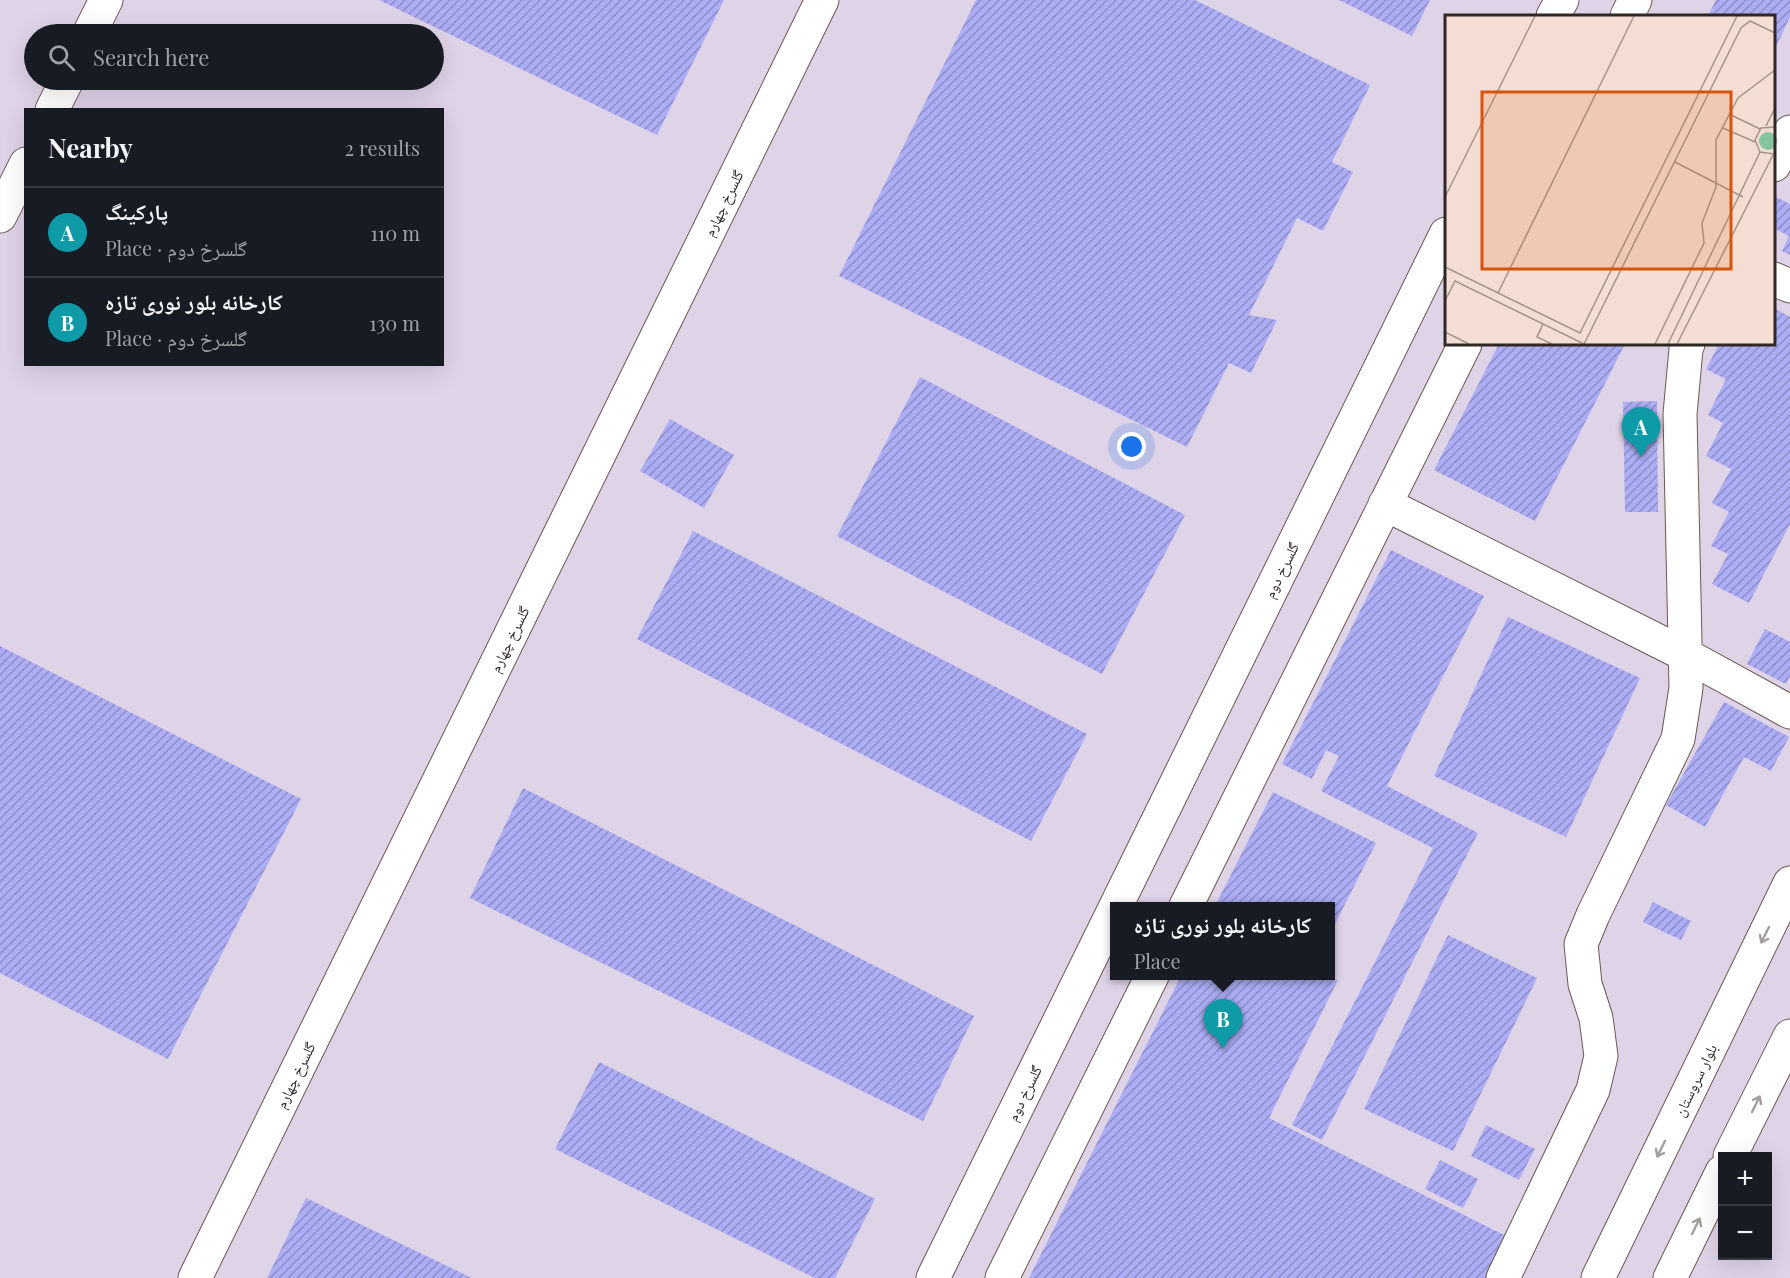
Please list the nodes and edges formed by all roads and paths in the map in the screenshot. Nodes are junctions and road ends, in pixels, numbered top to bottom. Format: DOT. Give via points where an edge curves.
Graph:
graph roads {
  1 [pos="106,0"];
  2 [pos="822,0"];
  3 [pos="1562,0"];
  4 [pos="1635,0"];
  5 [pos="1554,15"];
  6 [pos="1628,15"];
  7 [pos="94,24"];
  8 [pos="62,90"];
  9 [pos="53,108"];
  10 [pos="24,168"];
  11 [pos="0,216"];
  12 [pos="1445,236"];
  13 [pos="1775,280"];
  14 [pos="1790,286"];
  15 [pos="1464,345"];
  16 [pos="1688,345"];
  17 [pos="1385,504"];
  18 [pos="1684,654"];
  19 [pos="1790,712"];
  20 [pos="1790,883"];
  21 [pos="1117,902"];
  22 [pos="1188,902"];
  23 [pos="1110,917"];
  24 [pos="1150,980"];
  25 [pos="1790,1036"];
  26 [pos="1732,1152"];
  27 [pos="1718,1180"];
  28 [pos="195,1278"];
  29 [pos="933,1278"];
  30 [pos="1002,1278"];
  31 [pos="1503,1278"];
  32 [pos="1598,1278"];
  33 [pos="1670,1278"];
  1 -- 7 [label="street"];
  2 -- 28 [label="street, گلسرخ چهارم"];
  3 -- 5 [label="street"];
  4 -- 6 [label="street"];
  8 -- 9 [label="street"];
  10 -- 11 [label="street"];
  12 -- 21 [label="street, گلسرخ دوم"];
  13 -- 14 [label="street"];
  15 -- 17 [label="street"];
  16 -- 18 [label="street" via="1680,414"];
  17 -- 18 [label="street"];
  17 -- 22 [label="street"];
  18 -- 19 [label="street"];
  18 -- 31 [label="street" via="1686,688 1678,739 1581,944 1585,984 1596,1018 1601,1056 1593,1090"];
  20 -- 32 [label="street, بلوار سروستان, one-way"];
  23 -- 29 [label="street, گلسرخ دوم"];
  24 -- 30 [label="street"];
  26 -- 25 [label="street, one-way"];
  33 -- 27 [label="street, one-way"];
}
